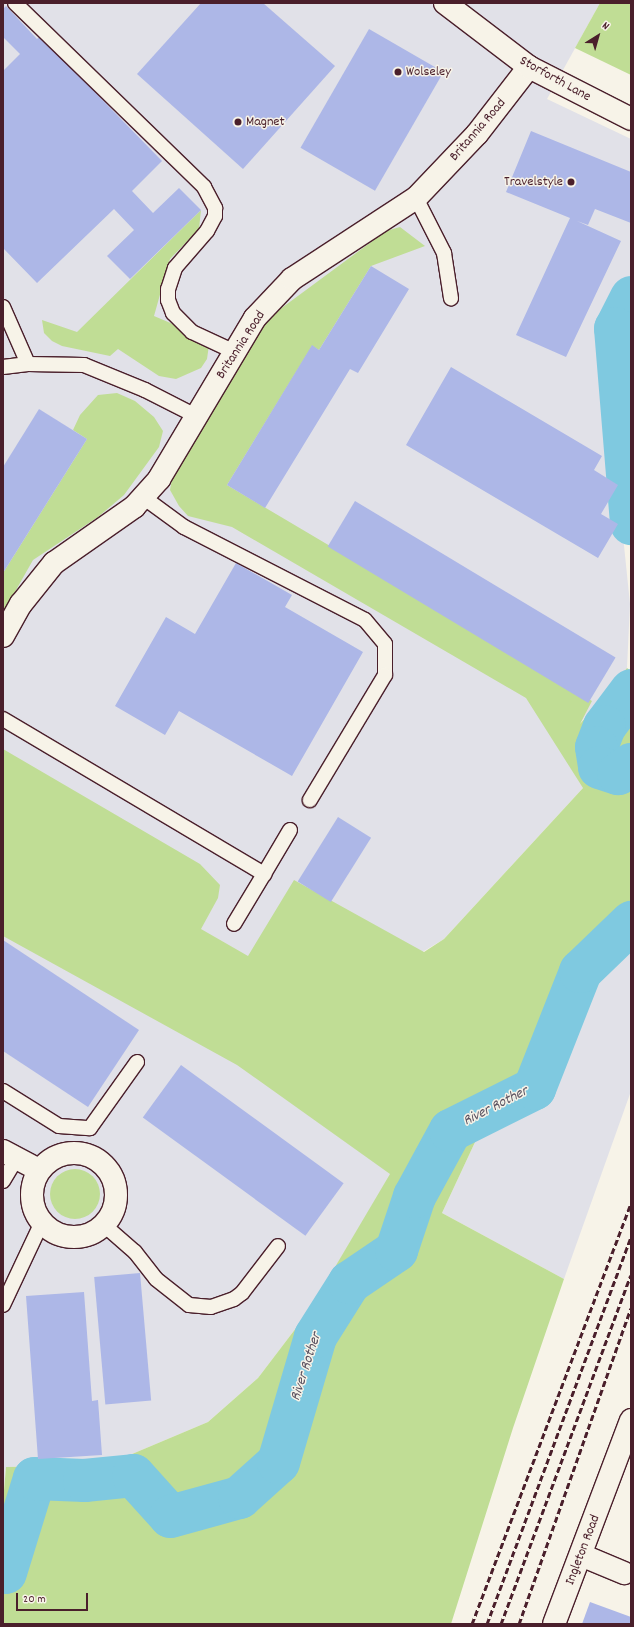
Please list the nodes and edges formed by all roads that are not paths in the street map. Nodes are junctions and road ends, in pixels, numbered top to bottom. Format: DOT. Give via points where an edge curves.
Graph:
graph roads {
  1 [pos="15,3"];
  2 [pos="445,3"];
  3 [pos="529,67"];
  4 [pos="631,119"];
  5 [pos="416,198"];
  6 [pos="451,298"];
  7 [pos="3,308"];
  8 [pos="235,352"];
  9 [pos="28,364"];
  10 [pos="3,367"];
  11 [pos="196,416"];
  12 [pos="143,496"];
  13 [pos="3,636"];
  14 [pos="3,719"];
  15 [pos="310,800"];
  16 [pos="290,830"];
  17 [pos="264,874"];
  18 [pos="234,924"];
  19 [pos="137,1062"];
  20 [pos="3,1091"];
  21 [pos="9,1155"];
  22 [pos="39,1170"];
  23 [pos="3,1181"];
  24 [pos="42,1222"];
  25 [pos="104,1224"];
  26 [pos="278,1246"];
  27 [pos="3,1305"];
  28 [pos="631,1420"];
  29 [pos="582,1555"];
  30 [pos="624,1573"];
  31 [pos="554,1624"];
  1 -- 8 [label="lane" via="204,187 215,208 215,216 207,231 175,268 168,289 168,300 173,313 192,332"];
  2 -- 3 [label="street, Storforth Lane"];
  3 -- 4 [label="street, Storforth Lane"];
  3 -- 5 [label="street, Britannia Road" via="477,134"];
  5 -- 6 [label="lane" via="444,253"];
  5 -- 8 [label="street, Britannia Road" via="292,279 255,318"];
  7 -- 9 [label="lane"];
  8 -- 11 [label="street, Britannia Road"];
  9 -- 10 [label="lane"];
  9 -- 11 [label="lane" via="84,365 145,390"];
  11 -- 12 [label="street, Britannia Road" via="159,479"];
  12 -- 13 [label="street, Britannia Road" via="134,507 54,563 22,604"];
  12 -- 15 [label="lane" via="184,527 365,620 385,644 385,675"];
  14 -- 17 [label="lane"];
  16 -- 17 [label="lane"];
  17 -- 18 [label="lane"];
  19 -- 20 [label="lane" via="90,1128 59,1126"];
  21 -- 22 [label="street"];
  21 -- 23 [label="lane"];
  22 -- 24 [label="street" via="33,1183 32,1197 34,1210"];
  22 -- 25 [label="street" via="62,1154 82,1154 101,1162 110,1173 115,1186 116,1200 112,1213"];
  24 -- 25 [label="street" via="52,1231 65,1236 79,1237 92,1233"];
  24 -- 27 [label="lane"];
  25 -- 26 [label="lane" via="135,1252 156,1279 190,1305 211,1307 234,1299"];
  28 -- 29 [label="street, Ingleton Road"];
  29 -- 30 [label="street"];
  29 -- 31 [label="street, Ingleton Road"];
}
